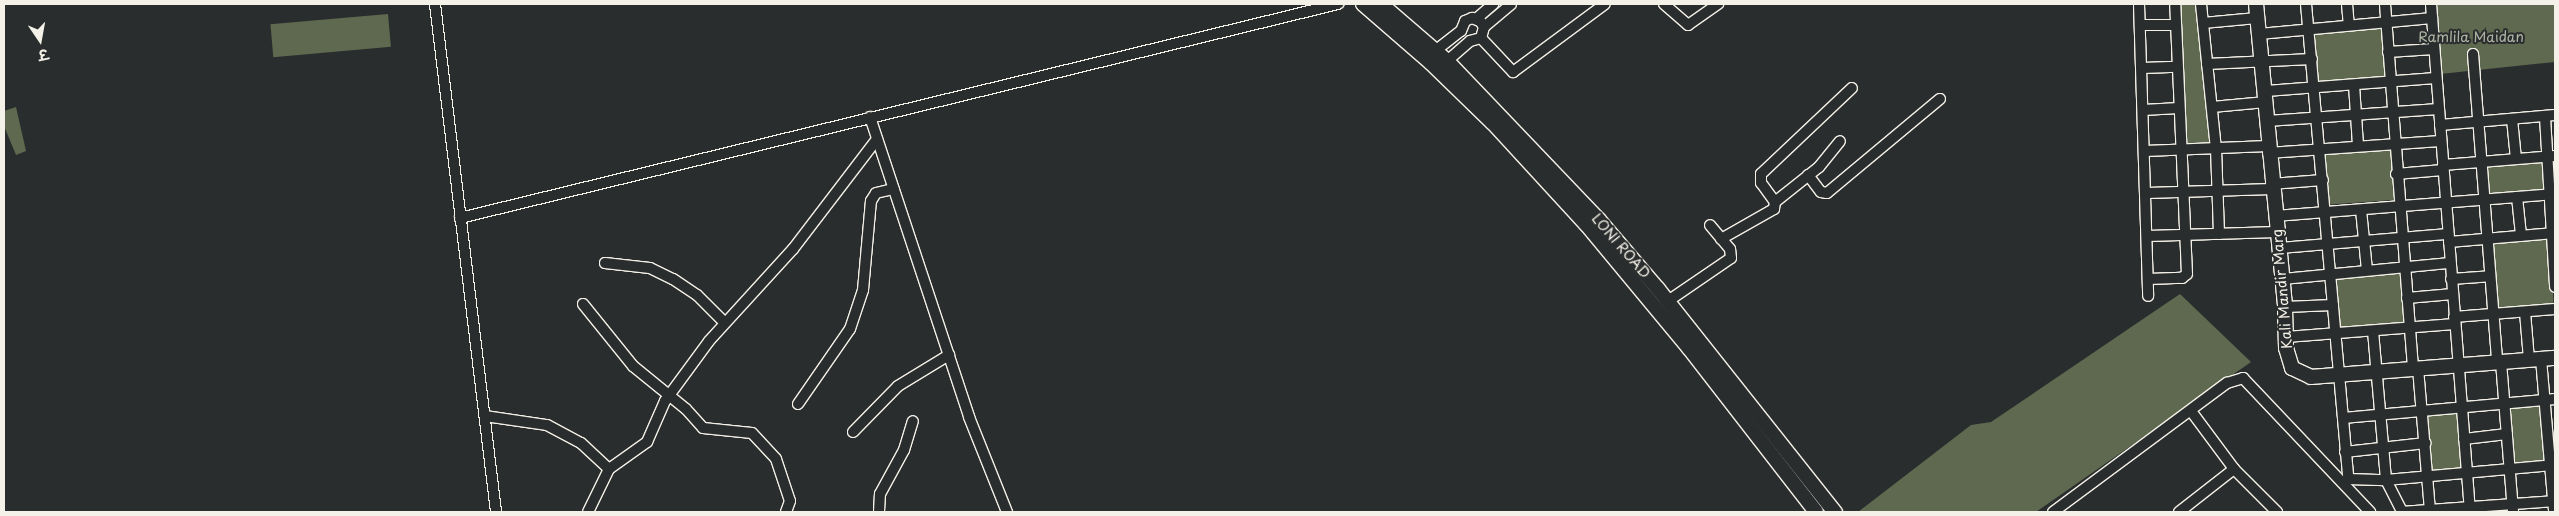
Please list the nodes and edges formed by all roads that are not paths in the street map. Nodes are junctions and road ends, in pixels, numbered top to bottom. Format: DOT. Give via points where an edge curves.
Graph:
graph roads {
  1 [pos="435,4"];
  2 [pos="1338,4"];
  3 [pos="1363,4"];
  4 [pos="1381,4"];
  5 [pos="1493,4"];
  6 [pos="1511,4"];
  7 [pos="1605,4"];
  8 [pos="1664,4"];
  9 [pos="1718,4"];
  10 [pos="2139,4"];
  11 [pos="2175,4"];
  12 [pos="2201,4"];
  13 [pos="2256,4"];
  14 [pos="2306,4"];
  15 [pos="2347,4"];
  16 [pos="2385,4"];
  17 [pos="2431,4"];
  18 [pos="2258,18"];
  19 [pos="2432,18"];
  20 [pos="1476,19"];
  21 [pos="2386,22"];
  22 [pos="2203,23"];
  23 [pos="2140,25"];
  24 [pos="2176,25"];
  25 [pos="2348,25"];
  26 [pos="1484,27"];
  27 [pos="2309,28"];
  28 [pos="1461,31"];
  29 [pos="2259,34"];
  30 [pos="1476,40"];
  31 [pos="2434,49"];
  32 [pos="1435,51"];
  33 [pos="2388,52"];
  34 [pos="2473,54"];
  35 [pos="2312,59"];
  36 [pos="1447,61"];
  37 [pos="2262,61"];
  38 [pos="2207,64"];
  39 [pos="2177,67"];
  40 [pos="2142,68"];
  41 [pos="2436,78"];
  42 [pos="2390,82"];
  43 [pos="2354,85"];
  44 [pos="1852,88"];
  45 [pos="2315,89"];
  46 [pos="2266,96"];
  47 [pos="1940,99"];
  48 [pos="2212,107"];
  49 [pos="2179,108"];
  50 [pos="2439,109"];
  51 [pos="2143,110"];
  52 [pos="2392,112"];
  53 [pos="2356,115"];
  54 [pos="2550,116"];
  55 [pos="870,117"];
  56 [pos="2317,118"];
  57 [pos="2512,119"];
  58 [pos="2267,121"];
  59 [pos="2478,122"];
  60 [pos="2440,125"];
  61 [pos="877,140"];
  62 [pos="1840,141"];
  63 [pos="2441,141"];
  64 [pos="2394,144"];
  65 [pos="2358,146"];
  66 [pos="2216,148"];
  67 [pos="2320,148"];
  68 [pos="2268,149"];
  69 [pos="2181,150"];
  70 [pos="2145,151"];
  71 [pos="2551,156"];
  72 [pos="2516,159"];
  73 [pos="2481,162"];
  74 [pos="2443,168"];
  75 [pos="2396,174"];
  76 [pos="1808,175"];
  77 [pos="2323,180"];
  78 [pos="2272,187"];
  79 [pos="894,189"];
  80 [pos="2218,191"];
  81 [pos="2182,192"];
  82 [pos="2147,193"];
  83 [pos="2552,195"];
  84 [pos="2517,198"];
  85 [pos="2484,200"];
  86 [pos="1775,202"];
  87 [pos="2446,203"];
  88 [pos="2399,207"];
  89 [pos="2361,210"];
  90 [pos="2326,212"];
  91 [pos="2275,216"];
  92 [pos="460,218"];
  93 [pos="1710,225"];
  94 [pos="2277,232"];
  95 [pos="2554,233"];
  96 [pos="2219,234"];
  97 [pos="2184,235"];
  98 [pos="2148,236"];
  99 [pos="2521,236"];
  100 [pos="2401,238"];
  101 [pos="2448,238"];
  102 [pos="2487,238"];
  103 [pos="1721,239"];
  104 [pos="2364,241"];
  105 [pos="2329,244"];
  106 [pos="2280,248"];
  107 [pos="605,262"];
  108 [pos="2450,263"];
  109 [pos="2404,267"];
  110 [pos="2367,270"];
  111 [pos="2555,271"];
  112 [pos="2331,274"];
  113 [pos="2490,276"];
  114 [pos="2148,279"];
  115 [pos="2283,279"];
  116 [pos="2452,279"];
  117 [pos="2555,287"];
  118 [pos="2452,294"];
  119 [pos="2148,296"];
  120 [pos="2406,298"];
  121 [pos="1668,301"];
  122 [pos="583,304"];
  123 [pos="2333,305"];
  124 [pos="2286,307"];
  125 [pos="2555,309"];
  126 [pos="2525,312"];
  127 [pos="2493,314"];
  128 [pos="2455,321"];
  129 [pos="724,322"];
  130 [pos="2409,328"];
  131 [pos="2373,330"];
  132 [pos="2335,332"];
  133 [pos="2286,337"];
  134 [pos="949,355"];
  135 [pos="2555,358"];
  136 [pos="2535,359"];
  137 [pos="2499,362"];
  138 [pos="2458,365"];
  139 [pos="2416,369"];
  140 [pos="2376,372"];
  141 [pos="2338,375"];
  142 [pos="668,395"];
  143 [pos="2555,399"];
  144 [pos="2544,400"];
  145 [pos="2504,403"];
  146 [pos="798,404"];
  147 [pos="2462,407"];
  148 [pos="2422,410"];
  149 [pos="2191,411"];
  150 [pos="2380,415"];
  151 [pos="485,416"];
  152 [pos="2343,418"];
  153 [pos="912,421"];
  154 [pos="853,432"];
  155 [pos="2551,432"];
  156 [pos="2507,434"];
  157 [pos="2464,439"];
  158 [pos="2425,443"];
  159 [pos="2384,448"];
  160 [pos="2345,452"];
  161 [pos="2552,465"];
  162 [pos="609,469"];
  163 [pos="2234,469"];
  164 [pos="2510,469"];
  165 [pos="2467,472"];
  166 [pos="2427,475"];
  167 [pos="2386,480"];
  168 [pos="2554,501"];
  169 [pos="2513,508"];
  170 [pos="2470,510"];
  171 [pos="2430,511"];
  172 [pos="496,512"];
  173 [pos="588,512"];
  174 [pos="786,512"];
  175 [pos="879,512"];
  176 [pos="1007,512"];
  177 [pos="1816,512"];
  178 [pos="1835,512"];
  179 [pos="2053,512"];
  180 [pos="2179,512"];
  181 [pos="2277,512"];
  182 [pos="2370,512"];
  183 [pos="2402,512"];
  184 [pos="2554,512"];
  1 -- 92 [label="street"];
  2 -- 55 [label="street"];
  3 -- 177 [label="street, LONI ROAD" via="1432,63 1487,117 1586,224 1689,348"];
  4 -- 32 [label="street, LONI ROAD"];
  5 -- 20 [label="street"];
  6 -- 26 [label="street"];
  7 -- 30 [label="street" via="1513,72"];
  8 -- 9 [label="street" via="1688,25"];
  10 -- 23 [label="street"];
  11 -- 24 [label="street"];
  12 -- 22 [label="street"];
  13 -- 18 [label="street, Kali Mandir Marg"];
  14 -- 27 [label="street"];
  15 -- 25 [label="street"];
  16 -- 21 [label="street"];
  17 -- 19 [label="street"];
  18 -- 22 [label="street"];
  18 -- 29 [label="street, Kali Mandir Marg"];
  19 -- 21 [label="street"];
  19 -- 31 [label="street"];
  20 -- 26 [label="street"];
  20 -- 28 [label="street" via="1465,21"];
  21 -- 25 [label="street"];
  21 -- 33 [label="street"];
  22 -- 38 [label="street"];
  23 -- 24 [label="street"];
  23 -- 40 [label="street"];
  24 -- 39 [label="street"];
  25 -- 27 [label="street"];
  26 -- 30 [label="street"];
  27 -- 29 [label="street"];
  27 -- 35 [label="street"];
  28 -- 30 [label="street"];
  28 -- 32 [label="street"];
  29 -- 37 [label="street, Kali Mandir Marg"];
  30 -- 36 [label="street"];
  31 -- 33 [label="street"];
  31 -- 41 [label="street"];
  32 -- 36 [label="street, LONI ROAD"];
  33 -- 42 [label="street"];
  34 -- 59 [label="street"];
  35 -- 37 [label="street"];
  35 -- 45 [label="street"];
  36 -- 121 [label="street, LONI ROAD" via="1550,167"];
  37 -- 38 [label="street"];
  37 -- 46 [label="street, Kali Mandir Marg"];
  38 -- 48 [label="street"];
  39 -- 40 [label="street"];
  39 -- 49 [label="street"];
  40 -- 51 [label="street"];
  41 -- 42 [label="street"];
  41 -- 50 [label="street"];
  42 -- 43 [label="street"];
  42 -- 52 [label="street"];
  43 -- 45 [label="street"];
  43 -- 53 [label="street"];
  44 -- 86 [label="street" via="1761,174 1761,183"];
  45 -- 46 [label="street"];
  45 -- 56 [label="street"];
  46 -- 48 [label="street"];
  46 -- 58 [label="street, Kali Mandir Marg"];
  47 -- 76 [label="street" via="1827,193 1821,192"];
  48 -- 66 [label="street"];
  49 -- 51 [label="street"];
  49 -- 69 [label="street"];
  50 -- 52 [label="street"];
  50 -- 60 [label="street"];
  51 -- 70 [label="street"];
  52 -- 53 [label="street"];
  52 -- 64 [label="street"];
  53 -- 56 [label="street"];
  53 -- 65 [label="street"];
  54 -- 57 [label="street"];
  54 -- 71 [label="street"];
  55 -- 61 [label="street"];
  55 -- 92 [label="street"];
  56 -- 58 [label="street"];
  56 -- 67 [label="street"];
  57 -- 59 [label="street"];
  57 -- 72 [label="street"];
  58 -- 68 [label="street, Kali Mandir Marg"];
  59 -- 60 [label="street"];
  59 -- 73 [label="street"];
  60 -- 63 [label="street"];
  61 -- 79 [label="street"];
  61 -- 129 [label="street" via="793,249"];
  62 -- 76 [label="street"];
  63 -- 64 [label="street"];
  63 -- 74 [label="street"];
  64 -- 65 [label="street"];
  64 -- 75 [label="street"];
  65 -- 67 [label="street"];
  66 -- 68 [label="street"];
  66 -- 69 [label="street"];
  66 -- 80 [label="street"];
  67 -- 68 [label="street"];
  67 -- 77 [label="street"];
  68 -- 78 [label="street, Kali Mandir Marg"];
  69 -- 70 [label="street"];
  69 -- 81 [label="street"];
  70 -- 82 [label="street"];
  71 -- 72 [label="street"];
  71 -- 83 [label="street"];
  72 -- 73 [label="street"];
  73 -- 74 [label="street"];
  73 -- 85 [label="street"];
  74 -- 75 [label="street"];
  74 -- 87 [label="street"];
  75 -- 88 [label="street"];
  76 -- 86 [label="street"];
  77 -- 78 [label="street"];
  77 -- 90 [label="street"];
  78 -- 80 [label="street"];
  78 -- 91 [label="street, Kali Mandir Marg"];
  79 -- 134 [label="street"];
  79 -- 146 [label="street" via="876,194 871,201 863,290 850,329"];
  80 -- 81 [label="street"];
  80 -- 96 [label="street"];
  81 -- 82 [label="street"];
  81 -- 97 [label="street"];
  82 -- 98 [label="street"];
  83 -- 84 [label="street"];
  83 -- 95 [label="street"];
  84 -- 85 [label="street"];
  84 -- 99 [label="street"];
  85 -- 87 [label="street"];
  85 -- 102 [label="street"];
  86 -- 103 [label="street" via="1772,211"];
  87 -- 88 [label="street"];
  87 -- 101 [label="street"];
  88 -- 89 [label="street"];
  88 -- 100 [label="street"];
  89 -- 90 [label="street"];
  89 -- 104 [label="street"];
  90 -- 91 [label="street"];
  90 -- 105 [label="street"];
  91 -- 94 [label="street, Kali Mandir Marg"];
  92 -- 151 [label="street"];
  93 -- 103 [label="street"];
  94 -- 96 [label="street"];
  94 -- 106 [label="street, Kali Mandir Marg"];
  95 -- 99 [label="street"];
  95 -- 111 [label="street"];
  96 -- 97 [label="street"];
  97 -- 98 [label="street"];
  97 -- 114 [label="street" via="2186,278"];
  98 -- 114 [label="street"];
  99 -- 102 [label="street"];
  100 -- 101 [label="street"];
  100 -- 104 [label="street"];
  100 -- 109 [label="street"];
  101 -- 102 [label="street"];
  101 -- 108 [label="street"];
  102 -- 113 [label="street"];
  103 -- 121 [label="street" via="1732,252 1731,258"];
  104 -- 105 [label="street"];
  104 -- 110 [label="street"];
  105 -- 106 [label="street"];
  105 -- 112 [label="street"];
  106 -- 115 [label="street, Kali Mandir Marg"];
  107 -- 129 [label="street" via="650,268 673,279 697,294"];
  108 -- 109 [label="street"];
  108 -- 116 [label="street"];
  109 -- 110 [label="street"];
  109 -- 120 [label="street"];
  110 -- 112 [label="street"];
  111 -- 117 [label="street"];
  112 -- 115 [label="street"];
  112 -- 123 [label="street"];
  113 -- 116 [label="street"];
  113 -- 127 [label="street"];
  114 -- 119 [label="street"];
  115 -- 124 [label="street, Kali Mandir Marg"];
  116 -- 118 [label="street"];
  118 -- 120 [label="street"];
  118 -- 128 [label="street"];
  120 -- 130 [label="street"];
  121 -- 178 [label="street, LONI ROAD"];
  122 -- 142 [label="street" via="634,366"];
  123 -- 124 [label="street"];
  123 -- 132 [label="street"];
  124 -- 133 [label="street, Kali Mandir Marg"];
  125 -- 126 [label="street"];
  126 -- 127 [label="street"];
  126 -- 136 [label="street"];
  127 -- 128 [label="street"];
  127 -- 137 [label="street"];
  128 -- 130 [label="street"];
  128 -- 138 [label="street"];
  129 -- 142 [label="street"];
  130 -- 131 [label="street"];
  130 -- 139 [label="street"];
  131 -- 132 [label="street"];
  131 -- 140 [label="street"];
  132 -- 133 [label="street"];
  132 -- 141 [label="street"];
  133 -- 141 [label="street, Kali Mandir Marg" via="2288,358 2292,368 2300,374 2311,377"];
  134 -- 154 [label="street" via="898,386"];
  134 -- 176 [label="street"];
  135 -- 136 [label="street, Kali Mandir Marg"];
  136 -- 137 [label="street, Kali Mandir Marg"];
  136 -- 144 [label="street"];
  137 -- 138 [label="street, Kali Mandir Marg"];
  137 -- 145 [label="street"];
  138 -- 139 [label="street, Kali Mandir Marg"];
  138 -- 147 [label="street"];
  139 -- 140 [label="street, Kali Mandir Marg"];
  139 -- 148 [label="street"];
  140 -- 141 [label="street, Kali Mandir Marg"];
  140 -- 150 [label="street"];
  141 -- 152 [label="street"];
  142 -- 162 [label="street" via="647,442"];
  142 -- 174 [label="street" via="708,431 752,433 776,459 790,501"];
  143 -- 144 [label="street"];
  144 -- 145 [label="street"];
  144 -- 155 [label="street"];
  145 -- 147 [label="street"];
  145 -- 156 [label="street"];
  147 -- 148 [label="street"];
  147 -- 157 [label="street"];
  148 -- 150 [label="street"];
  148 -- 158 [label="street"];
  149 -- 163 [label="street"];
  149 -- 179 [label="street"];
  149 -- 182 [label="street" via="2227,382 2235,379 2249,381"];
  150 -- 152 [label="street"];
  150 -- 159 [label="street"];
  151 -- 162 [label="street" via="547,425 580,442"];
  151 -- 172 [label="street"];
  152 -- 160 [label="street"];
  153 -- 175 [label="street" via="904,450 880,494"];
  155 -- 161 [label="street"];
  156 -- 157 [label="street"];
  156 -- 164 [label="street"];
  157 -- 165 [label="street"];
  158 -- 159 [label="street"];
  158 -- 166 [label="street"];
  159 -- 160 [label="street"];
  159 -- 167 [label="street"];
  160 -- 167 [label="street" via="2351,481"];
  161 -- 164 [label="street"];
  161 -- 168 [label="street"];
  162 -- 173 [label="street"];
  163 -- 180 [label="street"];
  163 -- 181 [label="street"];
  164 -- 165 [label="street"];
  164 -- 169 [label="street"];
  165 -- 166 [label="street"];
  165 -- 170 [label="street"];
  166 -- 167 [label="street"];
  166 -- 171 [label="street"];
  167 -- 183 [label="street"];
  168 -- 169 [label="street"];
  168 -- 184 [label="street"];
  169 -- 170 [label="street"];
  170 -- 171 [label="street"];
  171 -- 183 [label="street"];
}
